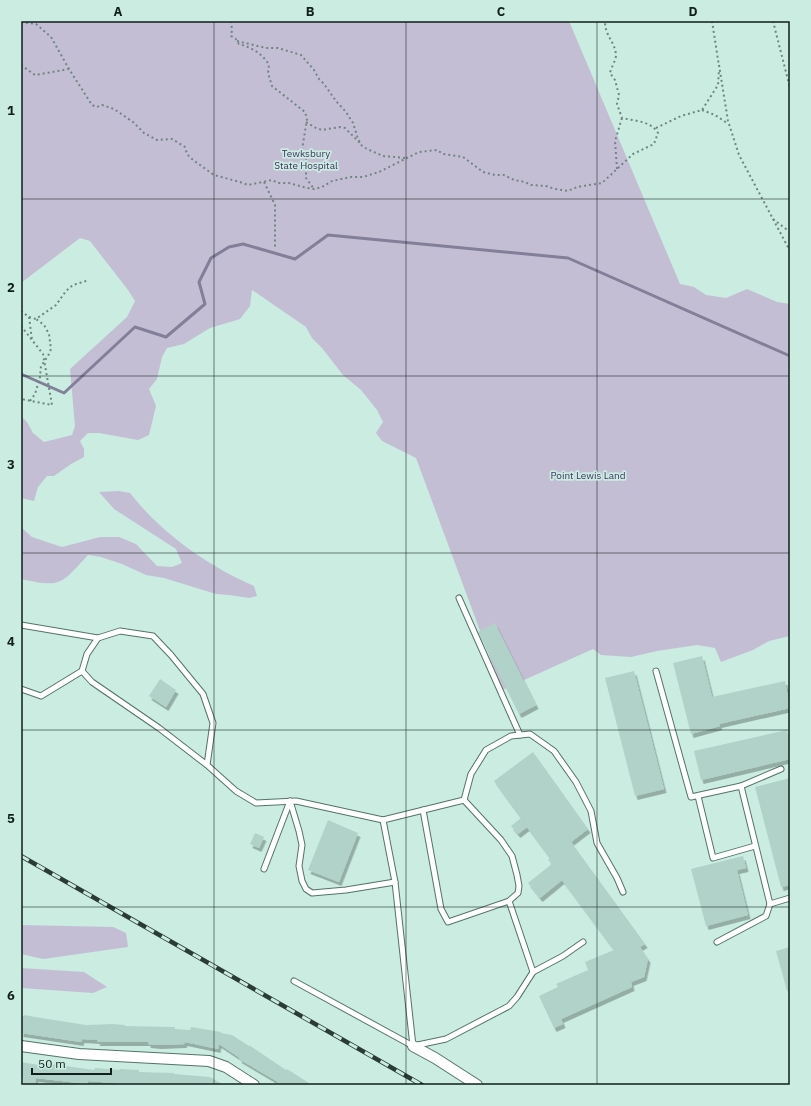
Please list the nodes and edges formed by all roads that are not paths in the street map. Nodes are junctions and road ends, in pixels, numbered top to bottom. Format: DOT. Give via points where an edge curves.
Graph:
graph roads {
  1 [pos="459,598"];
  2 [pos="21,625"];
  3 [pos="98,638"];
  4 [pos="82,671"];
  5 [pos="656,672"];
  6 [pos="21,689"];
  7 [pos="520,735"];
  8 [pos="206,764"];
  9 [pos="781,769"];
  10 [pos="741,786"];
  11 [pos="698,796"];
  12 [pos="464,800"];
  13 [pos="290,801"];
  14 [pos="423,810"];
  15 [pos="383,820"];
  16 [pos="755,846"];
  17 [pos="264,869"];
  18 [pos="395,882"];
  19 [pos="623,892"];
  20 [pos="790,898"];
  21 [pos="509,901"];
  22 [pos="770,904"];
  23 [pos="583,942"];
  24 [pos="717,942"];
  25 [pos="533,972"];
  26 [pos="294,981"];
  27 [pos="21,1046"];
  28 [pos="413,1046"];
  29 [pos="254,1085"];
  30 [pos="477,1085"];
  1 -- 7 [label="lane"];
  2 -- 3 [label="lane"];
  3 -- 4 [label="lane" via="87,654"];
  3 -- 8 [label="lane" via="120,632 152,636 171,655 203,694 213,723"];
  4 -- 6 [label="lane" via="41,696"];
  4 -- 8 [label="lane" via="92,682"];
  5 -- 11 [label="lane" via="691,797"];
  7 -- 12 [label="lane" via="511,736 486,750 471,774"];
  7 -- 19 [label="lane" via="530,734 554,751 576,782 591,811 597,843"];
  8 -- 13 [label="lane" via="236,791 256,803"];
  9 -- 10 [label="lane"];
  10 -- 11 [label="lane"];
  10 -- 16 [label="lane"];
  11 -- 16 [label="lane" via="713,858"];
  12 -- 14 [label="lane"];
  12 -- 21 [label="lane" via="501,840 512,856 519,886 518,892"];
  13 -- 15 [label="lane"];
  13 -- 17 [label="lane"];
  13 -- 18 [label="lane" via="302,845 299,866 306,889 312,893"];
  14 -- 15 [label="lane"];
  14 -- 21 [label="lane" via="441,909 448,922"];
  15 -- 18 [label="lane"];
  16 -- 22 [label="lane"];
  18 -- 28 [label="lane"];
  20 -- 22 [label="lane"];
  21 -- 25 [label="lane"];
  22 -- 24 [label="lane" via="766,916"];
  23 -- 25 [label="lane"];
  25 -- 28 [label="lane" via="509,1006 446,1039"];
  26 -- 28 [label="lane"];
  27 -- 29 [label="street" via="79,1054 209,1061 226,1067"];
  28 -- 30 [label="street"];
}
